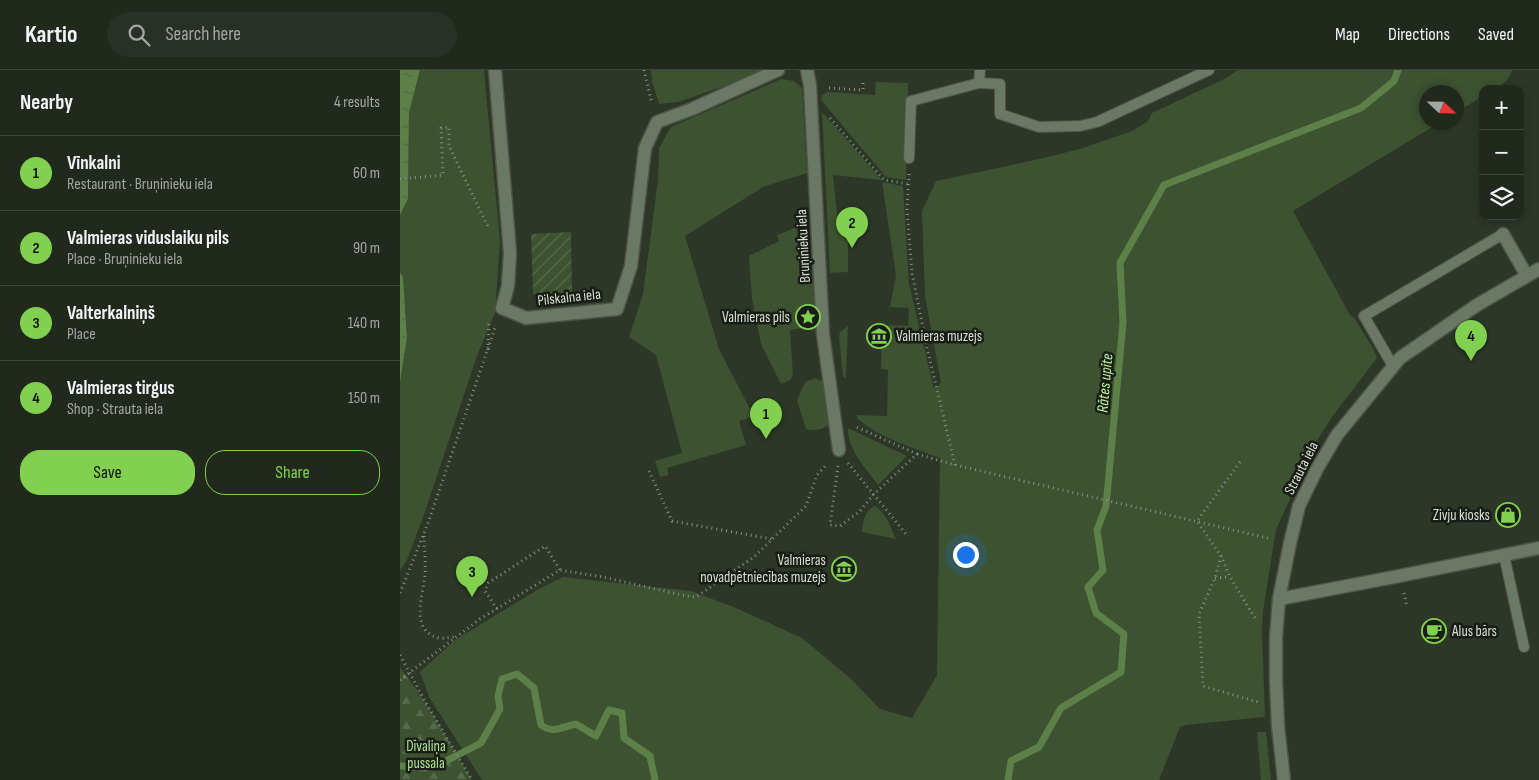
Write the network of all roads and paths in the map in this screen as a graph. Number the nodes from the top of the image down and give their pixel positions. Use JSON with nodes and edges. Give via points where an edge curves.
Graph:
{"nodes":[{"id":1,"x":495,"y":70,"type":"edge"},
{"id":2,"x":644,"y":70,"type":"edge"},
{"id":3,"x":778,"y":70,"type":"edge"},
{"id":4,"x":807,"y":70,"type":"edge"},
{"id":5,"x":980,"y":70,"type":"edge"},
{"id":6,"x":1209,"y":70,"type":"edge"},
{"id":7,"x":863,"y":81,"type":"dead end"},
{"id":8,"x":980,"y":83,"type":"junction"},
{"id":9,"x":811,"y":91,"type":"junction"},
{"id":10,"x":657,"y":122,"type":"junction"},
{"id":11,"x":909,"y":158,"type":"dead end"},
{"id":12,"x":908,"y":177,"type":"dead end"},
{"id":13,"x":400,"y":179,"type":"edge"},
{"id":14,"x":908,"y":184,"type":"junction"},
{"id":15,"x":490,"y":232,"type":"dead end"},
{"id":16,"x":1503,"y":234,"type":"joint"},
{"id":17,"x":1539,"y":269,"type":"edge"},
{"id":18,"x":1527,"y":276,"type":"junction"},
{"id":19,"x":502,"y":308,"type":"junction"},
{"id":20,"x":490,"y":312,"type":"dead end"},
{"id":21,"x":488,"y":350,"type":"junction"},
{"id":22,"x":1398,"y":362,"type":"junction"},
{"id":23,"x":835,"y":416,"type":"junction"},
{"id":24,"x":839,"y":450,"type":"junction"},
{"id":25,"x":917,"y":454,"type":"junction"},
{"id":26,"x":1240,"y":462,"type":"dead end"},
{"id":27,"x":955,"y":465,"type":"junction"},
{"id":28,"x":649,"y":472,"type":"dead end"},
{"id":29,"x":873,"y":495,"type":"junction"},
{"id":30,"x":1197,"y":521,"type":"junction"},
{"id":31,"x":424,"y":532,"type":"junction"},
{"id":32,"x":906,"y":534,"type":"dead end"},
{"id":33,"x":772,"y":539,"type":"junction"},
{"id":34,"x":1290,"y":543,"type":"junction"},
{"id":35,"x":1539,"y":548,"type":"edge"},
{"id":36,"x":1504,"y":555,"type":"junction"},
{"id":37,"x":1221,"y":556,"type":"junction"},
{"id":38,"x":560,"y":570,"type":"junction"},
{"id":39,"x":1230,"y":577,"type":"junction"},
{"id":40,"x":1215,"y":578,"type":"junction"},
{"id":41,"x":1395,"y":578,"type":"junction"},
{"id":42,"x":400,"y":593,"type":"edge"},
{"id":43,"x":1279,"y":599,"type":"junction"},
{"id":44,"x":1407,"y":607,"type":"dead end"},
{"id":45,"x":497,"y":609,"type":"junction"},
{"id":46,"x":1255,"y":618,"type":"dead end"},
{"id":47,"x":456,"y":637,"type":"junction"},
{"id":48,"x":1524,"y":648,"type":"dead end"},
{"id":49,"x":400,"y":655,"type":"edge"},
{"id":50,"x":408,"y":673,"type":"junction"},
{"id":51,"x":400,"y":680,"type":"edge"},
{"id":52,"x":1265,"y":704,"type":"dead end"},
{"id":53,"x":472,"y":780,"type":"edge"},
{"id":54,"x":1284,"y":780,"type":"edge"}],
"edges":[{"from":1,"to":19,"type":"street","via":[[510,254],[508,286]]},
{"from":2,"to":10,"type":"path"},
{"from":3,"to":10,"type":"street"},
{"from":4,"to":9,"type":"street","name":"Bruņinieku iela"},
{"from":5,"to":8,"type":"lane"},
{"from":6,"to":8,"type":"lane","via":[[1097,122],[1080,126],[1039,127],[1000,114],[1000,84]]},
{"from":7,"to":9,"type":"path","via":[[863,90]]},
{"from":8,"to":11,"type":"lane","via":[[911,101]]},
{"from":9,"to":14,"type":"path","via":[[884,180]]},
{"from":9,"to":23,"type":"street","name":"Bruņinieku iela","via":[[823,334]]},
{"from":10,"to":19,"type":"street","name":"Pilskalna iela","via":[[645,148],[631,266],[617,309],[526,318]]},
{"from":12,"to":14,"type":"path"},
{"from":13,"to":15,"type":"path","via":[[443,175],[441,128],[448,127],[449,146]]},
{"from":14,"to":27,"type":"path","via":[[912,273]]},
{"from":16,"to":18,"type":"street"},
{"from":16,"to":22,"type":"lane","via":[[1364,316]]},
{"from":17,"to":18,"type":"street","name":"Strauta iela"},
{"from":18,"to":22,"type":"street","name":"Strauta iela","via":[[1477,305]]},
{"from":19,"to":21,"type":"path"},
{"from":20,"to":21,"type":"path"},
{"from":21,"to":31,"type":"path"},
{"from":22,"to":34,"type":"street","name":"Strauta iela","via":[[1336,434],[1299,506]]},
{"from":23,"to":24,"type":"street","name":"Bruņinieku iela"},
{"from":23,"to":25,"type":"path"},
{"from":24,"to":29,"type":"path"},
{"from":24,"to":29,"type":"path","via":[[830,525],[840,526],[850,520]]},
{"from":24,"to":33,"type":"path","via":[[817,475],[806,506]]},
{"from":25,"to":27,"type":"path"},
{"from":25,"to":29,"type":"path"},
{"from":26,"to":30,"type":"path"},
{"from":27,"to":30,"type":"path"},
{"from":28,"to":33,"type":"path","via":[[672,521]]},
{"from":29,"to":32,"type":"path"},
{"from":30,"to":34,"type":"path"},
{"from":30,"to":37,"type":"path"},
{"from":31,"to":42,"type":"path"},
{"from":31,"to":47,"type":"path","via":[[422,623],[427,632],[440,638]]},
{"from":33,"to":38,"type":"path","via":[[754,557],[696,597]]},
{"from":34,"to":43,"type":"street","name":"Strauta iela"},
{"from":35,"to":36,"type":"street"},
{"from":36,"to":41,"type":"street"},
{"from":36,"to":48,"type":"lane"},
{"from":37,"to":39,"type":"path"},
{"from":37,"to":40,"type":"path"},
{"from":38,"to":45,"type":"path"},
{"from":38,"to":45,"type":"path","via":[[545,546],[488,583],[483,592]]},
{"from":39,"to":40,"type":"path"},
{"from":39,"to":46,"type":"path"},
{"from":40,"to":52,"type":"path","via":[[1199,614],[1203,686]]},
{"from":41,"to":43,"type":"street"},
{"from":41,"to":44,"type":"path"},
{"from":43,"to":54,"type":"street","name":"Strauta iela","via":[[1276,681]]},
{"from":45,"to":47,"type":"path"},
{"from":47,"to":50,"type":"path"},
{"from":49,"to":50,"type":"path"},
{"from":50,"to":51,"type":"path"},
{"from":50,"to":53,"type":"path"}]}
